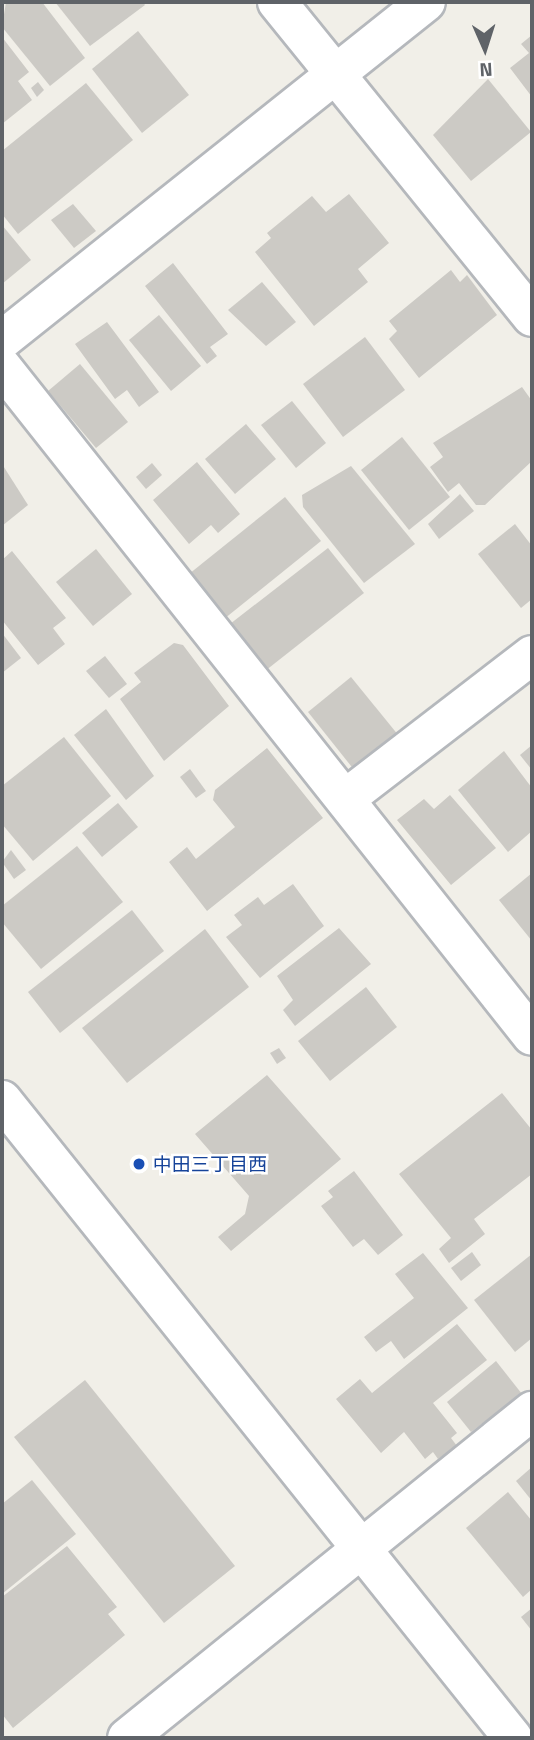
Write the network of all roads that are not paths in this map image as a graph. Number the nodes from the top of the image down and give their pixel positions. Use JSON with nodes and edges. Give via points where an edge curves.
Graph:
{"nodes":[{"id":1,"x":277,"y":2,"type":"edge"},
{"id":2,"x":426,"y":2,"type":"edge"},
{"id":3,"x":337,"y":76,"type":"junction"},
{"id":4,"x":532,"y":317,"type":"edge"},
{"id":5,"x":2,"y":340,"type":"edge"},
{"id":6,"x":2,"y":367,"type":"edge"},
{"id":7,"x":532,"y":655,"type":"edge"},
{"id":8,"x":345,"y":799,"type":"junction"},
{"id":9,"x":532,"y":1036,"type":"edge"},
{"id":10,"x":2,"y":1100,"type":"edge"},
{"id":11,"x":532,"y":1411,"type":"edge"},
{"id":12,"x":360,"y":1550,"type":"junction"},
{"id":13,"x":127,"y":1738,"type":"edge"},
{"id":14,"x":513,"y":1738,"type":"edge"}],
"edges":[{"from":1,"to":3,"type":"street"},
{"from":2,"to":3,"type":"street"},
{"from":3,"to":4,"type":"street"},
{"from":3,"to":5,"type":"street"},
{"from":6,"to":8,"type":"street"},
{"from":7,"to":8,"type":"street"},
{"from":8,"to":9,"type":"street"},
{"from":10,"to":12,"type":"street"},
{"from":11,"to":12,"type":"street"},
{"from":12,"to":13,"type":"street"},
{"from":12,"to":14,"type":"street"}]}
